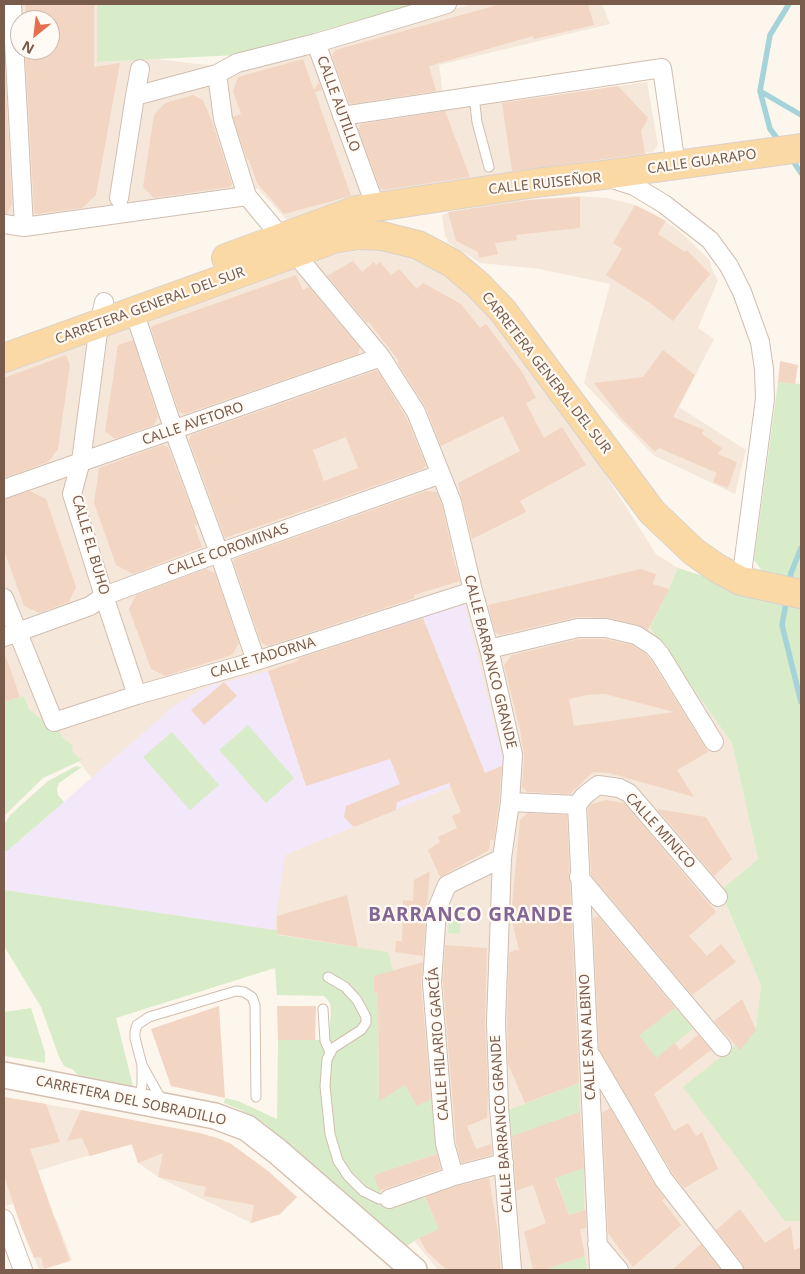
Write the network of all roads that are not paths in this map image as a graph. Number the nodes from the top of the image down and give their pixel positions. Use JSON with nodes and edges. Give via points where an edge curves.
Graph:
{"nodes":[{"id":1,"x":12,"y":4,"type":"edge"},
{"id":2,"x":447,"y":4,"type":"edge"},
{"id":3,"x":8,"y":26,"type":"edge"},
{"id":4,"x":316,"y":43,"type":"junction"},
{"id":5,"x":140,"y":69,"type":"dead end"},
{"id":6,"x":217,"y":74,"type":"junction"},
{"id":7,"x":135,"y":96,"type":"junction"},
{"id":8,"x":474,"y":96,"type":"junction"},
{"id":9,"x":342,"y":116,"type":"junction"},
{"id":10,"x":801,"y":148,"type":"edge"},
{"id":11,"x":676,"y":166,"type":"junction"},
{"id":12,"x":489,"y":167,"type":"dead end"},
{"id":13,"x":603,"y":175,"type":"junction"},
{"id":14,"x":247,"y":196,"type":"junction"},
{"id":15,"x":119,"y":198,"type":"dead end"},
{"id":16,"x":376,"y":208,"type":"junction"},
{"id":17,"x":4,"y":224,"type":"edge"},
{"id":18,"x":24,"y":227,"type":"junction"},
{"id":19,"x":289,"y":245,"type":"junction"},
{"id":20,"x":134,"y":311,"type":"junction"},
{"id":21,"x":102,"y":313,"type":"junction"},
{"id":22,"x":4,"y":339,"type":"edge"},
{"id":23,"x":381,"y":357,"type":"junction"},
{"id":24,"x":4,"y":358,"type":"edge"},
{"id":25,"x":174,"y":431,"type":"junction"},
{"id":26,"x":81,"y":461,"type":"junction"},
{"id":27,"x":441,"y":474,"type":"junction"},
{"id":28,"x":4,"y":489,"type":"edge"},
{"id":29,"x":219,"y":553,"type":"junction"},
{"id":30,"x":748,"y":583,"type":"junction"},
{"id":31,"x":472,"y":591,"type":"junction"},
{"id":32,"x":801,"y":594,"type":"edge"},
{"id":33,"x":104,"y":596,"type":"junction"},
{"id":34,"x":4,"y":598,"type":"edge"},
{"id":35,"x":10,"y":634,"type":"edge"},
{"id":36,"x":489,"y":649,"type":"junction"},
{"id":37,"x":256,"y":661,"type":"junction"},
{"id":38,"x":137,"y":695,"type":"junction"},
{"id":39,"x":714,"y":742,"type":"dead end"},
{"id":40,"x":510,"y":802,"type":"junction"},
{"id":41,"x":577,"y":805,"type":"junction"},
{"id":42,"x":502,"y":858,"type":"junction"},
{"id":43,"x":579,"y":878,"type":"junction"},
{"id":44,"x":718,"y":897,"type":"dead end"},
{"id":45,"x":328,"y":977,"type":"dead end"},
{"id":46,"x":323,"y":1009,"type":"dead end"},
{"id":47,"x":722,"y":1047,"type":"dead end"},
{"id":48,"x":330,"y":1052,"type":"junction"},
{"id":49,"x":590,"y":1053,"type":"junction"},
{"id":50,"x":142,"y":1065,"type":"junction"},
{"id":51,"x":4,"y":1075,"type":"edge"},
{"id":52,"x":256,"y":1097,"type":"dead end"},
{"id":53,"x":139,"y":1100,"type":"junction"},
{"id":54,"x":164,"y":1105,"type":"junction"},
{"id":55,"x":504,"y":1163,"type":"junction"},
{"id":56,"x":454,"y":1176,"type":"junction"},
{"id":57,"x":388,"y":1199,"type":"joint"},
{"id":58,"x":4,"y":1219,"type":"edge"},
{"id":59,"x":597,"y":1244,"type":"junction"},
{"id":60,"x":23,"y":1270,"type":"edge"},
{"id":61,"x":414,"y":1270,"type":"edge"},
{"id":62,"x":512,"y":1270,"type":"edge"},
{"id":63,"x":599,"y":1270,"type":"edge"},
{"id":64,"x":619,"y":1270,"type":"edge"},
{"id":65,"x":734,"y":1270,"type":"edge"}],
"edges":[{"from":1,"to":3,"type":"street"},
{"from":2,"to":4,"type":"street","name":"CALLE AUTILLO"},
{"from":3,"to":18,"type":"street"},
{"from":4,"to":6,"type":"street","via":[[237,64]]},
{"from":4,"to":9,"type":"street","name":"CALLE AUTILLO"},
{"from":5,"to":7,"type":"street"},
{"from":6,"to":7,"type":"street"},
{"from":6,"to":14,"type":"street","via":[[223,119]]},
{"from":7,"to":15,"type":"street"},
{"from":8,"to":9,"type":"street"},
{"from":8,"to":11,"type":"street","via":[[662,68]]},
{"from":8,"to":12,"type":"lane"},
{"from":9,"to":16,"type":"street","name":"CALLE AUTILLO"},
{"from":10,"to":11,"type":"main road","name":"CALLE GUARAPO"},
{"from":11,"to":13,"type":"main road","name":"CALLE GUARAPO"},
{"from":13,"to":16,"type":"main road","name":"CALLE RUISEÑOR","via":[[536,182]]},
{"from":13,"to":30,"type":"street","name":"CALLE RUISEÑOR","via":[[634,186],[664,204],[710,240],[729,266],[742,292],[760,342],[765,399]]},
{"from":14,"to":18,"type":"street"},
{"from":14,"to":19,"type":"street","name":"CALLE BARRANCO GRANDE"},
{"from":16,"to":19,"type":"main road","name":"CALLE RUISEÑOR","via":[[357,210]]},
{"from":17,"to":18,"type":"street"},
{"from":19,"to":20,"type":"main road","name":"CARRETERA GENERAL DEL SUR"},
{"from":19,"to":21,"type":"main road","name":"CARRETERA GENERAL DEL SUR"},
{"from":19,"to":23,"type":"street","name":"CALLE BARRANCO GRANDE"},
{"from":19,"to":30,"type":"main road","name":"CARRETERA GENERAL DEL SUR","via":[[359,235],[382,236],[418,246],[452,263],[503,311],[652,512],[694,552]]},
{"from":20,"to":21,"type":"main road","name":"CARRETERA GENERAL DEL SUR"},
{"from":20,"to":25,"type":"street"},
{"from":21,"to":22,"type":"main road","name":"CARRETERA GENERAL DEL SUR"},
{"from":21,"to":24,"type":"main road","name":"CARRETERA GENERAL DEL SUR"},
{"from":21,"to":26,"type":"street","name":"CALLE EL BUHO"},
{"from":23,"to":25,"type":"street","name":"CALLE AVETORO"},
{"from":23,"to":27,"type":"street","name":"CALLE BARRANCO GRANDE","via":[[416,412]]},
{"from":25,"to":26,"type":"street","name":"CALLE AVETORO"},
{"from":25,"to":29,"type":"street"},
{"from":26,"to":28,"type":"street","name":"CALLE AVETORO"},
{"from":26,"to":33,"type":"street","name":"CALLE EL BUHO","via":[[72,494]]},
{"from":27,"to":29,"type":"street","name":"CALLE COROMINAS"},
{"from":27,"to":31,"type":"street","name":"CALLE BARRANCO GRANDE","via":[[452,502]]},
{"from":29,"to":33,"type":"street","name":"CALLE COROMINAS"},
{"from":29,"to":37,"type":"street"},
{"from":30,"to":32,"type":"main road","name":"CARRETERA GENERAL DEL SUR"},
{"from":31,"to":36,"type":"street","name":"CALLE BARRANCO GRANDE"},
{"from":31,"to":37,"type":"street","name":"CALLE TADORNA"},
{"from":33,"to":35,"type":"street","name":"CALLE COROMINAS","via":[[90,606]]},
{"from":33,"to":38,"type":"street","name":"CALLE EL BUHO"},
{"from":34,"to":35,"type":"street"},
{"from":35,"to":38,"type":"street","name":"CALLE TADORNA","via":[[54,722]]},
{"from":36,"to":39,"type":"street","via":[[578,628],[606,628],[636,635],[660,654]]},
{"from":36,"to":40,"type":"street","name":"CALLE BARRANCO GRANDE","via":[[513,755]]},
{"from":37,"to":38,"type":"street","name":"CALLE TADORNA"},
{"from":40,"to":41,"type":"street"},
{"from":40,"to":42,"type":"street","name":"CALLE BARRANCO GRANDE"},
{"from":41,"to":43,"type":"street","name":"CALLE SAN ALBINO"},
{"from":41,"to":44,"type":"street","name":"CALLE MINICO","via":[[598,785],[629,793]]},
{"from":42,"to":55,"type":"street","name":"CALLE BARRANCO GRANDE","via":[[496,1022]]},
{"from":42,"to":56,"type":"street","name":"CALLE HILARIO GARCÍA","via":[[447,885],[437,909],[432,983],[445,1144]]},
{"from":43,"to":47,"type":"street"},
{"from":43,"to":49,"type":"street","name":"CALLE SAN ALBINO"},
{"from":45,"to":48,"type":"lane","via":[[345,987],[366,1017],[361,1030]]},
{"from":46,"to":48,"type":"lane","via":[[325,1042]]},
{"from":48,"to":57,"type":"lane","via":[[325,1069],[326,1104],[338,1161],[363,1191],[379,1199]]},
{"from":49,"to":59,"type":"street","name":"CALLE SAN ALBINO"},
{"from":49,"to":65,"type":"street","via":[[664,1180]]},
{"from":50,"to":52,"type":"lane","via":[[135,1032],[137,1024],[236,990],[244,992],[256,1005]]},
{"from":50,"to":53,"type":"lane"},
{"from":50,"to":54,"type":"lane"},
{"from":51,"to":53,"type":"main road","name":"CARRETERA DEL SOBRADILLO"},
{"from":53,"to":54,"type":"main road","name":"CARRETERA DEL SOBRADILLO"},
{"from":54,"to":61,"type":"main road","name":"CARRETERA DEL SOBRADILLO","via":[[215,1116],[247,1128]]},
{"from":55,"to":56,"type":"street"},
{"from":55,"to":62,"type":"street","name":"CALLE BARRANCO GRANDE"},
{"from":56,"to":57,"type":"street"},
{"from":58,"to":60,"type":"street"},
{"from":59,"to":63,"type":"street","name":"CALLE SAN ALBINO"},
{"from":59,"to":64,"type":"street"}]}
